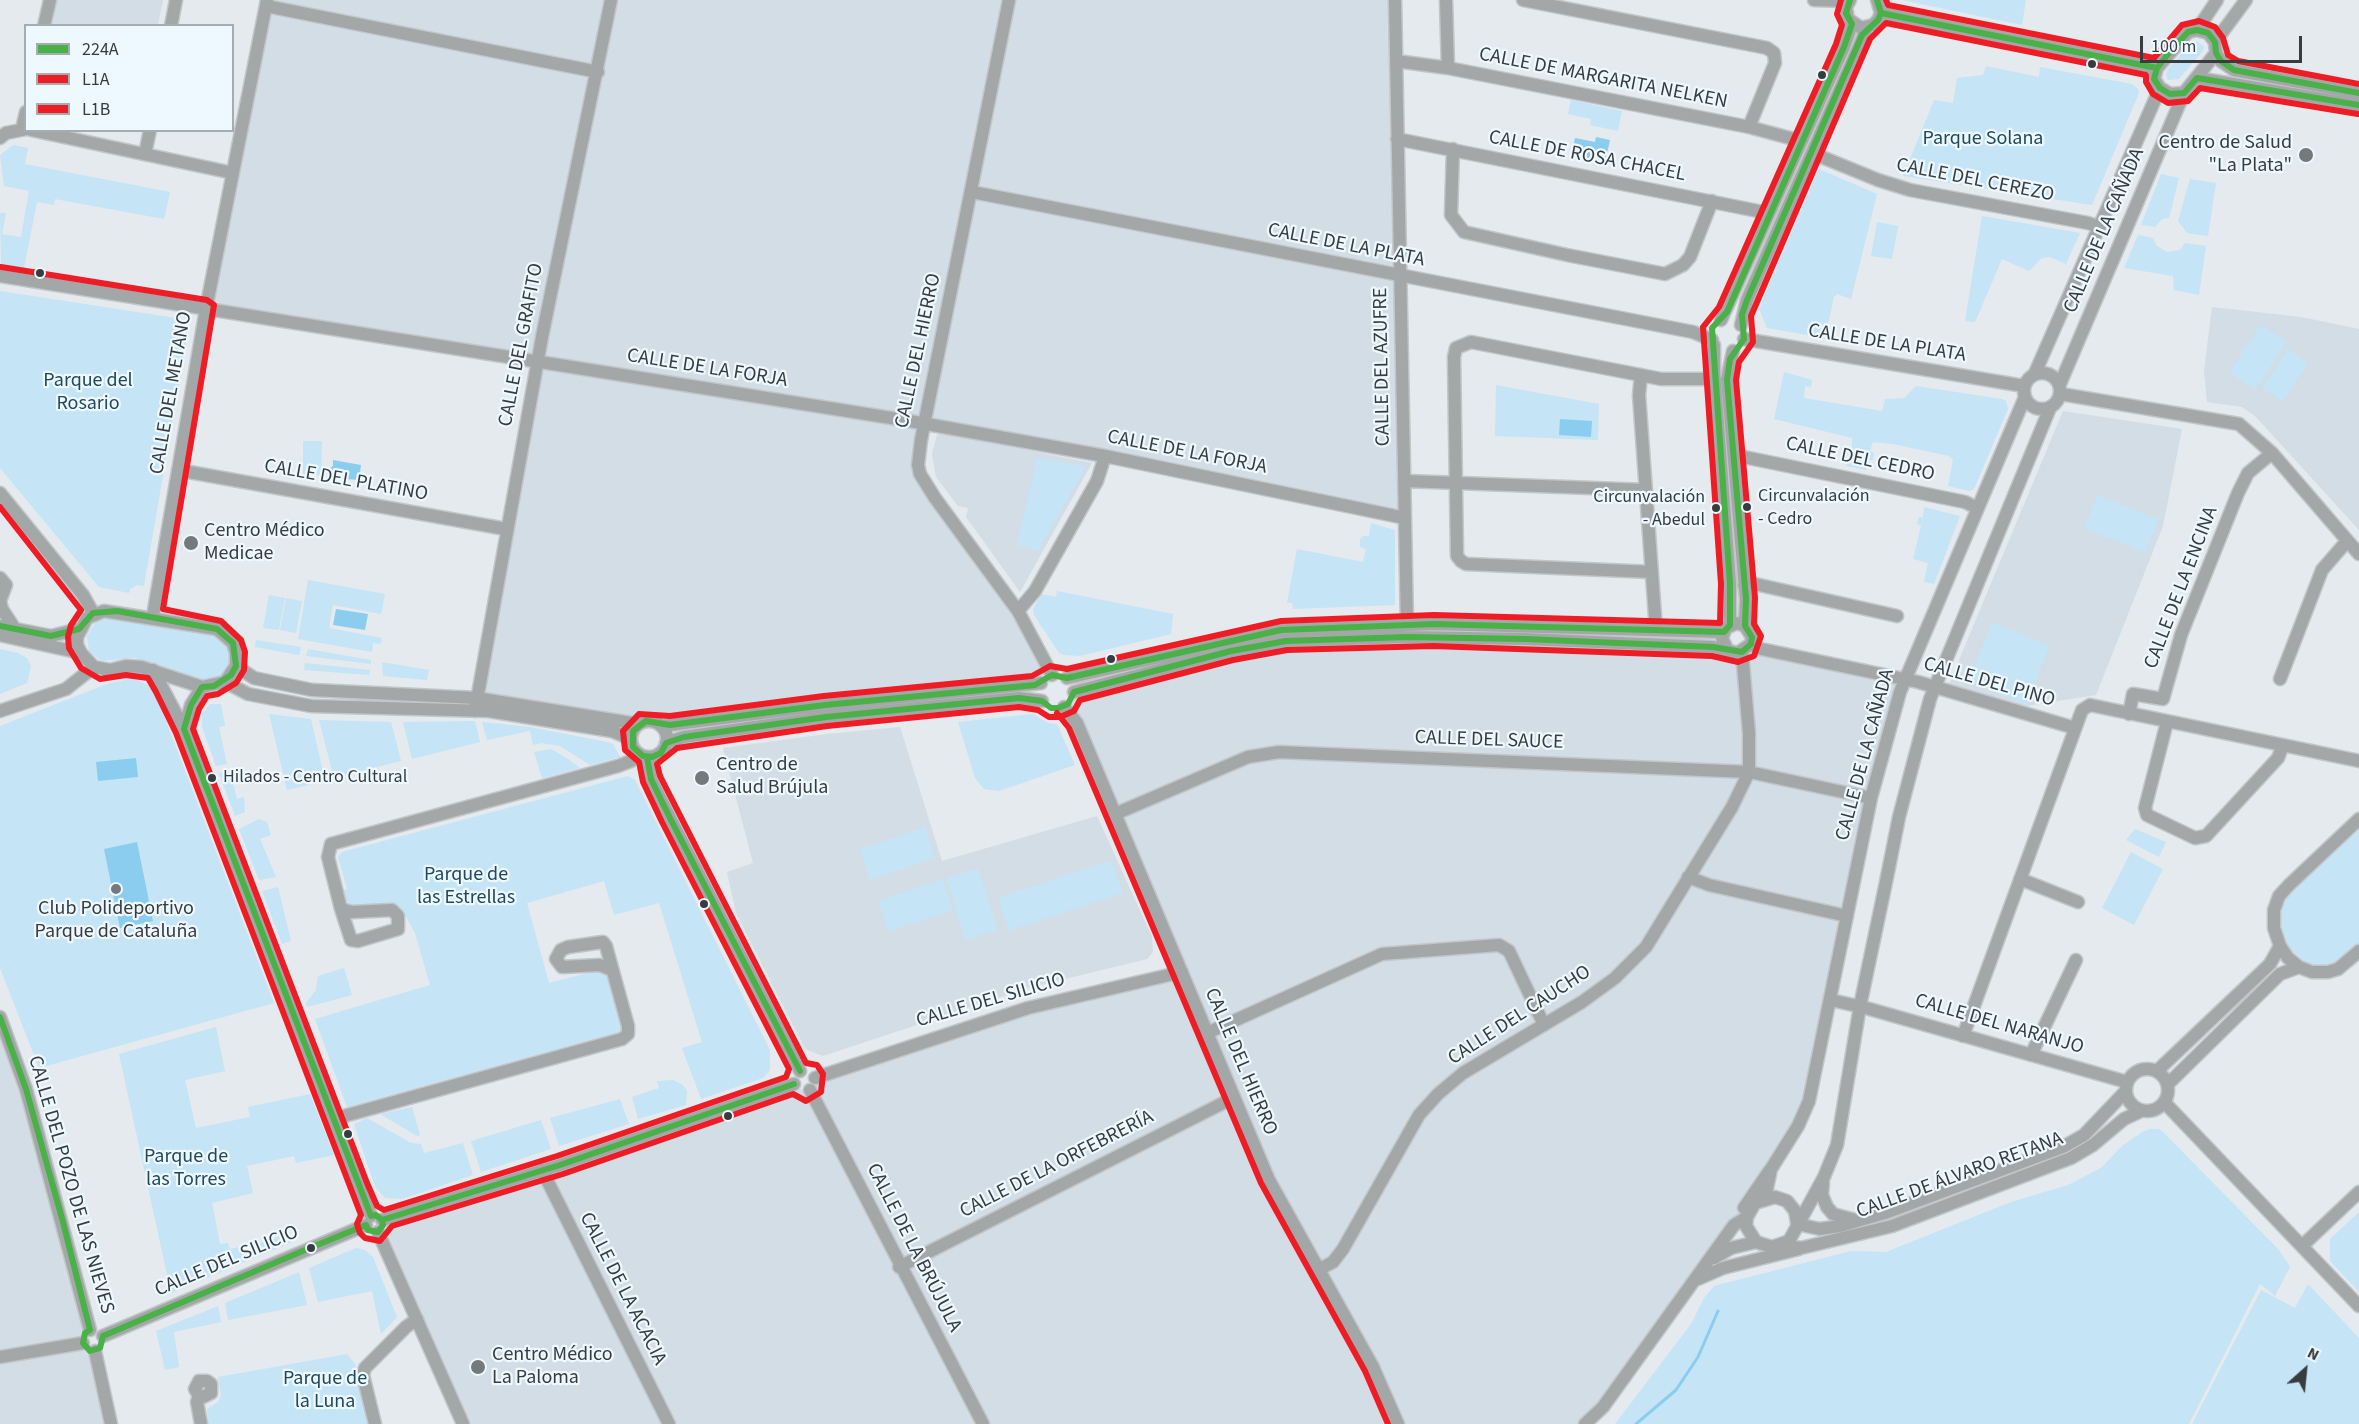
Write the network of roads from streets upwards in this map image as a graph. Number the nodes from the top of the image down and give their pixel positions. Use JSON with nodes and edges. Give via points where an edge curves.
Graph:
{"nodes":[{"id":1,"x":50,"y":0,"type":"edge"},
{"id":2,"x":176,"y":0,"type":"edge"},
{"id":3,"x":611,"y":0,"type":"edge"},
{"id":4,"x":1009,"y":0,"type":"edge"},
{"id":5,"x":1395,"y":0,"type":"edge"},
{"id":6,"x":1446,"y":0,"type":"edge"},
{"id":7,"x":1523,"y":0,"type":"edge"},
{"id":8,"x":1877,"y":0,"type":"edge"},
{"id":9,"x":2217,"y":0,"type":"edge"},
{"id":10,"x":2246,"y":0,"type":"edge"},
{"id":11,"x":1820,"y":1,"type":"edge"},
{"id":12,"x":266,"y":3,"type":"edge"},
{"id":13,"x":1849,"y":9,"type":"edge"},
{"id":14,"x":1881,"y":13,"type":"junction"},
{"id":15,"x":44,"y":24,"type":"edge"},
{"id":16,"x":171,"y":24,"type":"edge"},
{"id":17,"x":1867,"y":28,"type":"junction"},
{"id":18,"x":2197,"y":30,"type":"junction"},
{"id":19,"x":2215,"y":47,"type":"junction"},
{"id":20,"x":1396,"y":60,"type":"junction"},
{"id":21,"x":1448,"y":68,"type":"junction"},
{"id":22,"x":2157,"y":68,"type":"junction"},
{"id":23,"x":598,"y":72,"type":"junction"},
{"id":24,"x":2197,"y":78,"type":"junction"},
{"id":25,"x":2160,"y":88,"type":"junction"},
{"id":26,"x":2184,"y":93,"type":"junction"},
{"id":27,"x":2359,"y":93,"type":"edge"},
{"id":28,"x":2359,"y":105,"type":"edge"},
{"id":29,"x":1749,"y":127,"type":"junction"},
{"id":30,"x":24,"y":130,"type":"edge"},
{"id":31,"x":36,"y":132,"type":"edge"},
{"id":32,"x":150,"y":132,"type":"edge"},
{"id":33,"x":2,"y":134,"type":"edge"},
{"id":34,"x":1397,"y":139,"type":"junction"},
{"id":35,"x":1801,"y":141,"type":"junction"},
{"id":36,"x":1453,"y":149,"type":"junction"},
{"id":37,"x":1812,"y":153,"type":"junction"},
{"id":38,"x":145,"y":154,"type":"junction"},
{"id":39,"x":232,"y":173,"type":"junction"},
{"id":40,"x":972,"y":192,"type":"junction"},
{"id":41,"x":1712,"y":201,"type":"junction"},
{"id":42,"x":1768,"y":213,"type":"junction"},
{"id":43,"x":2100,"y":227,"type":"junction"},
{"id":44,"x":0,"y":276,"type":"edge"},
{"id":45,"x":1400,"y":276,"type":"junction"},
{"id":46,"x":206,"y":309,"type":"junction"},
{"id":47,"x":1721,"y":320,"type":"junction"},
{"id":48,"x":1741,"y":325,"type":"junction"},
{"id":49,"x":1744,"y":339,"type":"junction"},
{"id":50,"x":1713,"y":343,"type":"junction"},
{"id":51,"x":1733,"y":351,"type":"junction"},
{"id":52,"x":538,"y":361,"type":"junction"},
{"id":53,"x":2035,"y":374,"type":"junction"},
{"id":54,"x":1641,"y":375,"type":"junction"},
{"id":55,"x":1714,"y":379,"type":"junction"},
{"id":56,"x":2061,"y":389,"type":"junction"},
{"id":57,"x":2025,"y":392,"type":"junction"},
{"id":58,"x":2050,"y":408,"type":"junction"},
{"id":59,"x":924,"y":424,"type":"junction"},
{"id":60,"x":2272,"y":453,"type":"junction"},
{"id":61,"x":1734,"y":455,"type":"junction"},
{"id":62,"x":1105,"y":456,"type":"junction"},
{"id":63,"x":178,"y":470,"type":"junction"},
{"id":64,"x":1405,"y":481,"type":"junction"},
{"id":65,"x":1456,"y":483,"type":"junction"},
{"id":66,"x":1645,"y":490,"type":"junction"},
{"id":67,"x":0,"y":493,"type":"edge"},
{"id":68,"x":1977,"y":508,"type":"junction"},
{"id":69,"x":1405,"y":518,"type":"junction"},
{"id":70,"x":506,"y":529,"type":"junction"},
{"id":71,"x":2347,"y":541,"type":"junction"},
{"id":72,"x":2359,"y":554,"type":"edge"},
{"id":73,"x":1652,"y":572,"type":"junction"},
{"id":74,"x":0,"y":578,"type":"edge"},
{"id":75,"x":1744,"y":585,"type":"junction"},
{"id":76,"x":0,"y":601,"type":"edge"},
{"id":77,"x":1018,"y":611,"type":"junction"},
{"id":78,"x":93,"y":613,"type":"junction"},
{"id":79,"x":153,"y":616,"type":"junction"},
{"id":80,"x":1897,"y":616,"type":"dead end"},
{"id":81,"x":1407,"y":625,"type":"junction"},
{"id":82,"x":0,"y":626,"type":"edge"},
{"id":83,"x":1745,"y":626,"type":"junction"},
{"id":84,"x":15,"y":629,"type":"junction"},
{"id":85,"x":79,"y":629,"type":"junction"},
{"id":86,"x":1727,"y":629,"type":"junction"},
{"id":87,"x":1656,"y":630,"type":"junction"},
{"id":88,"x":0,"y":635,"type":"edge"},
{"id":89,"x":1747,"y":648,"type":"junction"},
{"id":90,"x":1727,"y":649,"type":"junction"},
{"id":91,"x":81,"y":653,"type":"junction"},
{"id":92,"x":236,"y":666,"type":"junction"},
{"id":93,"x":94,"y":667,"type":"junction"},
{"id":94,"x":153,"y":670,"type":"junction"},
{"id":95,"x":1052,"y":675,"type":"junction"},
{"id":96,"x":1067,"y":678,"type":"junction"},
{"id":97,"x":2280,"y":679,"type":"dead end"},
{"id":98,"x":1904,"y":680,"type":"junction"},
{"id":99,"x":225,"y":682,"type":"junction"},
{"id":100,"x":1041,"y":683,"type":"junction"},
{"id":101,"x":202,"y":687,"type":"junction"},
{"id":102,"x":1934,"y":687,"type":"junction"},
{"id":103,"x":1074,"y":693,"type":"junction"},
{"id":104,"x":1042,"y":701,"type":"junction"},
{"id":105,"x":476,"y":704,"type":"junction"},
{"id":106,"x":1064,"y":707,"type":"junction"},
{"id":107,"x":0,"y":711,"type":"edge"},
{"id":108,"x":2129,"y":714,"type":"junction"},
{"id":109,"x":2166,"y":722,"type":"junction"},
{"id":110,"x":638,"y":724,"type":"junction"},
{"id":111,"x":661,"y":726,"type":"junction"},
{"id":112,"x":2075,"y":728,"type":"junction"},
{"id":113,"x":184,"y":729,"type":"junction"},
{"id":114,"x":631,"y":739,"type":"junction"},
{"id":115,"x":666,"y":743,"type":"junction"},
{"id":116,"x":2283,"y":745,"type":"junction"},
{"id":117,"x":643,"y":755,"type":"junction"},
{"id":118,"x":2359,"y":761,"type":"edge"},
{"id":119,"x":1749,"y":772,"type":"junction"},
{"id":120,"x":1871,"y":798,"type":"junction"},
{"id":121,"x":1115,"y":814,"type":"junction"},
{"id":122,"x":2359,"y":819,"type":"edge"},
{"id":123,"x":2344,"y":833,"type":"junction"},
{"id":124,"x":2359,"y":833,"type":"edge"},
{"id":125,"x":1688,"y":876,"type":"junction"},
{"id":126,"x":2020,"y":879,"type":"junction"},
{"id":127,"x":2078,"y":902,"type":"dead end"},
{"id":128,"x":341,"y":909,"type":"junction"},
{"id":129,"x":1847,"y":916,"type":"junction"},
{"id":130,"x":2280,"y":946,"type":"junction"},
{"id":131,"x":2359,"y":951,"type":"edge"},
{"id":132,"x":2076,"y":960,"type":"dead end"},
{"id":133,"x":2299,"y":967,"type":"junction"},
{"id":134,"x":612,"y":970,"type":"dead end"},
{"id":135,"x":1182,"y":972,"type":"junction"},
{"id":136,"x":1831,"y":1000,"type":"junction"},
{"id":137,"x":1860,"y":1006,"type":"junction"},
{"id":138,"x":0,"y":1017,"type":"edge"},
{"id":139,"x":1544,"y":1024,"type":"junction"},
{"id":140,"x":1206,"y":1033,"type":"junction"},
{"id":141,"x":1963,"y":1036,"type":"junction"},
{"id":142,"x":2031,"y":1055,"type":"junction"},
{"id":143,"x":800,"y":1071,"type":"junction"},
{"id":144,"x":2157,"y":1071,"type":"junction"},
{"id":145,"x":815,"y":1078,"type":"junction"},
{"id":146,"x":794,"y":1084,"type":"junction"},
{"id":147,"x":2168,"y":1084,"type":"junction"},
{"id":148,"x":2126,"y":1087,"type":"junction"},
{"id":149,"x":810,"y":1090,"type":"junction"},
{"id":150,"x":1233,"y":1098,"type":"junction"},
{"id":151,"x":2165,"y":1103,"type":"junction"},
{"id":152,"x":2140,"y":1111,"type":"junction"},
{"id":153,"x":333,"y":1119,"type":"junction"},
{"id":154,"x":542,"y":1170,"type":"junction"},
{"id":155,"x":1771,"y":1170,"type":"junction"},
{"id":156,"x":1824,"y":1177,"type":"junction"},
{"id":157,"x":2359,"y":1192,"type":"edge"},
{"id":158,"x":1765,"y":1198,"type":"junction"},
{"id":159,"x":1747,"y":1217,"type":"junction"},
{"id":160,"x":1856,"y":1220,"type":"junction"},
{"id":161,"x":374,"y":1223,"type":"junction"},
{"id":162,"x":1797,"y":1224,"type":"junction"},
{"id":163,"x":1734,"y":1225,"type":"junction"},
{"id":164,"x":1756,"y":1242,"type":"junction"},
{"id":165,"x":1781,"y":1245,"type":"junction"},
{"id":166,"x":2302,"y":1246,"type":"junction"},
{"id":167,"x":1802,"y":1248,"type":"junction"},
{"id":168,"x":1708,"y":1262,"type":"junction"},
{"id":169,"x":899,"y":1267,"type":"junction"},
{"id":170,"x":1320,"y":1269,"type":"junction"},
{"id":171,"x":1695,"y":1281,"type":"junction"},
{"id":172,"x":2359,"y":1306,"type":"edge"},
{"id":173,"x":417,"y":1319,"type":"junction"},
{"id":174,"x":90,"y":1330,"type":"junction"},
{"id":175,"x":103,"y":1336,"type":"junction"},
{"id":176,"x":83,"y":1343,"type":"junction"},
{"id":177,"x":95,"y":1351,"type":"junction"},
{"id":178,"x":0,"y":1357,"type":"edge"},
{"id":179,"x":199,"y":1396,"type":"dead end"},
{"id":180,"x":111,"y":1424,"type":"edge"},
{"id":181,"x":201,"y":1424,"type":"edge"},
{"id":182,"x":375,"y":1424,"type":"edge"},
{"id":183,"x":463,"y":1424,"type":"edge"},
{"id":184,"x":669,"y":1424,"type":"edge"},
{"id":185,"x":983,"y":1424,"type":"edge"},
{"id":186,"x":1398,"y":1424,"type":"edge"},
{"id":187,"x":1585,"y":1424,"type":"edge"}],
"edges":[{"from":1,"to":15,"type":"street"},
{"from":2,"to":16,"type":"street"},
{"from":3,"to":23,"type":"street","name":"CALLE DEL GRAFITO"},
{"from":4,"to":40,"type":"street","name":"CALLE DEL HIERRO"},
{"from":5,"to":20,"type":"street","name":"CALLE DEL AZUFRE"},
{"from":6,"to":21,"type":"street"},
{"from":7,"to":29,"type":"street","via":[[1767,48],[1774,53],[1774,63]]},
{"from":8,"to":14,"type":"street"},
{"from":9,"to":18,"type":"street"},
{"from":10,"to":19,"type":"street"},
{"from":11,"to":13,"type":"street"},
{"from":12,"to":23,"type":"street"},
{"from":12,"to":39,"type":"street","name":"CALLE DEL METANO"},
{"from":13,"to":17,"type":"street"},
{"from":13,"to":35,"type":"street"},
{"from":14,"to":17,"type":"street"},
{"from":14,"to":22,"type":"street"},
{"from":17,"to":37,"type":"street"},
{"from":18,"to":19,"type":"street","via":[[2208,33]]},
{"from":18,"to":22,"type":"street","via":[[2188,32]]},
{"from":19,"to":24,"type":"street","name":"CALLE DE LA CAÑADA"},
{"from":19,"to":27,"type":"street","via":[[2221,61],[2234,70]]},
{"from":20,"to":21,"type":"street","name":"CALLE DE MARGARITA NELKEN"},
{"from":20,"to":34,"type":"street","name":"CALLE DEL AZUFRE"},
{"from":21,"to":29,"type":"street","name":"CALLE DE MARGARITA NELKEN"},
{"from":22,"to":25,"type":"street","via":[[2154,79]]},
{"from":23,"to":52,"type":"street","name":"CALLE DEL GRAFITO"},
{"from":24,"to":26,"type":"street","name":"CALLE DE LA CAÑADA"},
{"from":24,"to":28,"type":"street"},
{"from":25,"to":26,"type":"street","via":[[2170,94]]},
{"from":25,"to":43,"type":"street","name":"CALLE DE LA CAÑADA"},
{"from":26,"to":56,"type":"street","name":"CALLE DE LA CAÑADA"},
{"from":29,"to":35,"type":"street","name":"CALLE DE MARGARITA NELKEN"},
{"from":30,"to":33,"type":"street"},
{"from":31,"to":38,"type":"street"},
{"from":32,"to":38,"type":"street"},
{"from":34,"to":36,"type":"street","name":"CALLE DE ROSA CHACEL"},
{"from":34,"to":45,"type":"street","name":"CALLE DEL AZUFRE"},
{"from":35,"to":42,"type":"street"},
{"from":36,"to":41,"type":"street","name":"CALLE DE ROSA CHACEL"},
{"from":36,"to":41,"type":"street","via":[[1451,215],[1464,232],[1567,255],[1665,274],[1690,257]]},
{"from":37,"to":43,"type":"street","name":"CALLE DEL CEREZO","via":[[1910,190]]},
{"from":37,"to":48,"type":"street","via":[[1747,300]]},
{"from":38,"to":39,"type":"street"},
{"from":39,"to":46,"type":"street","name":"CALLE DEL METANO"},
{"from":40,"to":45,"type":"street","name":"CALLE DE LA PLATA"},
{"from":40,"to":59,"type":"street","name":"CALLE DEL HIERRO"},
{"from":41,"to":42,"type":"street","name":"CALLE DE ROSA CHACEL"},
{"from":42,"to":47,"type":"street"},
{"from":43,"to":53,"type":"street","name":"CALLE DE LA CAÑADA"},
{"from":44,"to":46,"type":"street","name":"CALLE DE LA FORJA"},
{"from":45,"to":50,"type":"street","name":"CALLE DE LA PLATA","via":[[1693,332]]},
{"from":45,"to":64,"type":"street","name":"CALLE DEL AZUFRE"},
{"from":46,"to":52,"type":"street","name":"CALLE DE LA FORJA"},
{"from":46,"to":63,"type":"street","name":"CALLE DEL METANO"},
{"from":47,"to":48,"type":"street","via":[[1728,318]]},
{"from":47,"to":50,"type":"street","via":[[1712,328]]},
{"from":48,"to":49,"type":"street"},
{"from":49,"to":51,"type":"street"},
{"from":49,"to":57,"type":"street","name":"CALLE DE LA PLATA"},
{"from":50,"to":51,"type":"street","via":[[1726,352]]},
{"from":50,"to":55,"type":"street"},
{"from":51,"to":61,"type":"street","via":[[1727,380]]},
{"from":52,"to":59,"type":"street","name":"CALLE DE LA FORJA"},
{"from":52,"to":70,"type":"street","name":"CALLE DEL GRAFITO"},
{"from":53,"to":56,"type":"street","via":[[2047,373]]},
{"from":53,"to":57,"type":"street"},
{"from":54,"to":55,"type":"street","via":[[1662,380]]},
{"from":54,"to":65,"type":"street","via":[[1471,342],[1456,348]]},
{"from":54,"to":66,"type":"street"},
{"from":55,"to":86,"type":"street","via":[[1725,507]]},
{"from":56,"to":58,"type":"street"},
{"from":56,"to":60,"type":"street","via":[[2239,424]]},
{"from":57,"to":58,"type":"street","via":[[2035,408]]},
{"from":57,"to":68,"type":"street","name":"CALLE DE LA CAÑADA"},
{"from":58,"to":102,"type":"street"},
{"from":59,"to":62,"type":"street","name":"CALLE DE LA FORJA"},
{"from":59,"to":77,"type":"street","name":"CALLE DEL HIERRO","via":[[918,456],[920,474]]},
{"from":60,"to":71,"type":"street"},
{"from":60,"to":108,"type":"street","name":"CALLE DE LA ENCINA","via":[[2248,473],[2238,494],[2181,635],[2163,699],[2133,694]]},
{"from":61,"to":68,"type":"street","name":"CALLE DEL CEDRO"},
{"from":61,"to":75,"type":"street"},
{"from":62,"to":69,"type":"street","name":"CALLE DE LA FORJA"},
{"from":62,"to":77,"type":"street","via":[[1097,481],[1025,606]]},
{"from":63,"to":70,"type":"street","name":"CALLE DEL PLATINO"},
{"from":63,"to":79,"type":"street","name":"CALLE DEL METANO"},
{"from":64,"to":65,"type":"street"},
{"from":64,"to":69,"type":"street","name":"CALLE DEL AZUFRE"},
{"from":65,"to":66,"type":"street"},
{"from":65,"to":73,"type":"street","via":[[1457,556],[1466,564]]},
{"from":66,"to":73,"type":"street"},
{"from":67,"to":78,"type":"street","via":[[83,595]]},
{"from":68,"to":98,"type":"street","name":"CALLE DE LA CAÑADA"},
{"from":69,"to":81,"type":"street","name":"CALLE DEL AZUFRE"},
{"from":70,"to":105,"type":"street","name":"CALLE DEL GRAFITO"},
{"from":71,"to":72,"type":"street"},
{"from":71,"to":97,"type":"street","via":[[2322,570]]},
{"from":73,"to":87,"type":"street"},
{"from":74,"to":76,"type":"street","via":[[6,585]]},
{"from":75,"to":80,"type":"street","via":[[1755,584]]},
{"from":75,"to":83,"type":"street"},
{"from":76,"to":84,"type":"street"},
{"from":77,"to":95,"type":"street","name":"CALLE DEL HIERRO"},
{"from":78,"to":79,"type":"street","via":[[117,611]]},
{"from":78,"to":85,"type":"street"},
{"from":79,"to":92,"type":"street","via":[[217,628],[233,643]]},
{"from":81,"to":87,"type":"street"},
{"from":81,"to":96,"type":"street","via":[[1269,631]]},
{"from":82,"to":84,"type":"street"},
{"from":83,"to":86,"type":"street"},
{"from":83,"to":89,"type":"street","via":[[1750,631]]},
{"from":84,"to":85,"type":"street","via":[[51,636]]},
{"from":85,"to":91,"type":"street","via":[[77,645]]},
{"from":86,"to":87,"type":"street"},
{"from":86,"to":90,"type":"street","via":[[1723,644]]},
{"from":88,"to":91,"type":"street"},
{"from":89,"to":90,"type":"street","via":[[1732,652]]},
{"from":89,"to":98,"type":"street","name":"CALLE DEL PINO"},
{"from":89,"to":119,"type":"street","name":"CALLE DEL CAUCHO"},
{"from":90,"to":103,"type":"street","via":[[1445,637],[1286,641],[1231,651]]},
{"from":91,"to":93,"type":"street"},
{"from":92,"to":99,"type":"street"},
{"from":92,"to":105,"type":"street","via":[[254,678],[312,690]]},
{"from":93,"to":94,"type":"street"},
{"from":93,"to":107,"type":"street","via":[[66,689]]},
{"from":94,"to":101,"type":"street"},
{"from":94,"to":113,"type":"street"},
{"from":95,"to":96,"type":"street"},
{"from":95,"to":100,"type":"street"},
{"from":96,"to":103,"type":"street"},
{"from":98,"to":102,"type":"street","name":"CALLE DEL PINO"},
{"from":98,"to":120,"type":"street","name":"CALLE DE LA CAÑADA"},
{"from":99,"to":101,"type":"street"},
{"from":99,"to":105,"type":"street","via":[[248,694],[311,706]]},
{"from":100,"to":104,"type":"street"},
{"from":100,"to":111,"type":"street"},
{"from":101,"to":113,"type":"street","via":[[191,705]]},
{"from":102,"to":112,"type":"street","name":"CALLE DEL PINO"},
{"from":102,"to":137,"type":"street","via":[[1899,817]]},
{"from":103,"to":106,"type":"street"},
{"from":104,"to":106,"type":"street","via":[[1051,708]]},
{"from":104,"to":115,"type":"street","via":[[1019,698],[826,717],[684,736]]},
{"from":105,"to":110,"type":"street"},
{"from":105,"to":114,"type":"street","via":[[612,730]]},
{"from":106,"to":121,"type":"street","name":"CALLE DEL HIERRO","via":[[1077,723]]},
{"from":108,"to":109,"type":"street"},
{"from":108,"to":112,"type":"street","via":[[2090,705],[2082,710]]},
{"from":109,"to":116,"type":"street"},
{"from":109,"to":116,"type":"street","via":[[2145,808],[2147,815],[2195,838],[2206,836],[2278,758]]},
{"from":110,"to":111,"type":"street","via":[[651,721]]},
{"from":110,"to":114,"type":"street"},
{"from":111,"to":115,"type":"street"},
{"from":112,"to":126,"type":"street"},
{"from":113,"to":153,"type":"street"},
{"from":114,"to":117,"type":"street"},
{"from":115,"to":117,"type":"street","via":[[661,753]]},
{"from":116,"to":118,"type":"street"},
{"from":117,"to":128,"type":"street","via":[[618,766],[337,841],[328,848]]},
{"from":117,"to":143,"type":"street","via":[[670,818]]},
{"from":119,"to":120,"type":"street","name":"CALLE DEL SAUCE"},
{"from":119,"to":121,"type":"street","name":"CALLE DEL SAUCE","via":[[1279,752],[1248,757]]},
{"from":119,"to":125,"type":"street","name":"CALLE DEL CAUCHO","via":[[1732,807]]},
{"from":120,"to":129,"type":"street","name":"CALLE DE LA CAÑADA"},
{"from":121,"to":135,"type":"street","name":"CALLE DEL HIERRO"},
{"from":122,"to":123,"type":"street"},
{"from":123,"to":124,"type":"street"},
{"from":123,"to":130,"type":"street","via":[[2279,896],[2274,928]]},
{"from":125,"to":129,"type":"street","via":[[1709,885]]},
{"from":125,"to":139,"type":"street","name":"CALLE DEL CAUCHO","via":[[1646,947],[1615,978]]},
{"from":126,"to":127,"type":"street"},
{"from":126,"to":141,"type":"street"},
{"from":128,"to":128,"type":"street","via":[[351,940],[398,929],[398,916],[392,910]]},
{"from":129,"to":136,"type":"street","name":"CALLE DE LA CAÑADA"},
{"from":130,"to":133,"type":"street"},
{"from":130,"to":144,"type":"street","via":[[2270,964]]},
{"from":131,"to":133,"type":"street","via":[[2338,969],[2328,972]]},
{"from":132,"to":142,"type":"street"},
{"from":133,"to":147,"type":"street","via":[[2280,974]]},
{"from":134,"to":153,"type":"street","via":[[628,1034],[622,1039]]},
{"from":135,"to":140,"type":"street","name":"CALLE DEL HIERRO"},
{"from":135,"to":145,"type":"street","name":"CALLE DEL SILICIO","via":[[1028,1008]]},
{"from":136,"to":137,"type":"street"},
{"from":136,"to":155,"type":"street","name":"CALLE DE LA CAÑADA","via":[[1809,1101]]},
{"from":137,"to":141,"type":"street","name":"CALLE DEL NARANJO"},
{"from":137,"to":156,"type":"street","via":[[1845,1113]]},
{"from":138,"to":174,"type":"street","name":"CALLE DEL POZO DE LAS NIEVES","via":[[26,1089]]},
{"from":139,"to":140,"type":"street","via":[[1509,951],[1499,945],[1382,954]]},
{"from":139,"to":170,"type":"street","name":"CALLE DEL CAUCHO","via":[[1463,1073],[1438,1094],[1419,1115],[1342,1249],[1333,1262]]},
{"from":140,"to":150,"type":"street","name":"CALLE DEL HIERRO"},
{"from":141,"to":142,"type":"street","name":"CALLE DEL NARANJO"},
{"from":142,"to":148,"type":"street","name":"CALLE DEL NARANJO"},
{"from":143,"to":145,"type":"street","via":[[806,1070]]},
{"from":143,"to":146,"type":"street"},
{"from":144,"to":147,"type":"street"},
{"from":144,"to":148,"type":"street","via":[[2136,1072]]},
{"from":145,"to":149,"type":"street"},
{"from":146,"to":149,"type":"street","via":[[798,1089]]},
{"from":146,"to":154,"type":"street","name":"CALLE DEL SILICIO"},
{"from":147,"to":151,"type":"street"},
{"from":148,"to":152,"type":"street","via":[[2132,1106]]},
{"from":148,"to":160,"type":"street","name":"CALLE DE ÁLVARO RETANA","via":[[2084,1135],[2063,1147],[1888,1212]]},
{"from":149,"to":169,"type":"street","name":"CALLE DE LA BRÚJULA"},
{"from":150,"to":169,"type":"street","name":"CALLE DE LA ORFEBRERÍA"},
{"from":150,"to":170,"type":"street","name":"CALLE DEL HIERRO","via":[[1269,1180]]},
{"from":151,"to":152,"type":"street","via":[[2156,1110]]},
{"from":151,"to":166,"type":"street"},
{"from":152,"to":167,"type":"street","name":"CALLE DE ÁLVARO RETANA","via":[[2071,1158],[1892,1226]]},
{"from":153,"to":161,"type":"street"},
{"from":154,"to":161,"type":"street","name":"CALLE DEL SILICIO"},
{"from":154,"to":184,"type":"street","name":"CALLE DE LA ACACIA"},
{"from":155,"to":158,"type":"street","name":"CALLE DE LA CAÑADA"},
{"from":155,"to":163,"type":"street","name":"CALLE DE LA CAÑADA"},
{"from":156,"to":160,"type":"street","name":"CALLE DE ÁLVARO RETANA","via":[[1822,1195],[1827,1207],[1833,1214]]},
{"from":156,"to":162,"type":"street"},
{"from":157,"to":166,"type":"street"},
{"from":158,"to":159,"type":"street","via":[[1755,1203]]},
{"from":158,"to":162,"type":"street","via":[[1787,1202],[1795,1211]]},
{"from":159,"to":163,"type":"street","name":"CALLE DE LA CAÑADA"},
{"from":159,"to":164,"type":"street","via":[[1746,1226]]},
{"from":160,"to":162,"type":"street","name":"CALLE DE ÁLVARO RETANA","via":[[1820,1229]]},
{"from":161,"to":173,"type":"street"},
{"from":161,"to":175,"type":"street","name":"CALLE DEL SILICIO"},
{"from":162,"to":165,"type":"street","via":[[1794,1233]]},
{"from":163,"to":168,"type":"street","name":"CALLE DE LA CAÑADA"},
{"from":164,"to":165,"type":"street","via":[[1772,1247]]},
{"from":164,"to":168,"type":"street","name":"CALLE DE LA CAÑADA","via":[[1731,1248]]},
{"from":165,"to":167,"type":"street","name":"CALLE DE ÁLVARO RETANA"},
{"from":166,"to":172,"type":"street"},
{"from":167,"to":171,"type":"street","name":"CALLE DE LA CAÑADA","via":[[1723,1268]]},
{"from":168,"to":171,"type":"street","name":"CALLE DE LA CAÑADA"},
{"from":169,"to":185,"type":"street","name":"CALLE DE LA BRÚJULA"},
{"from":170,"to":186,"type":"street","name":"CALLE DEL HIERRO","via":[[1373,1367]]},
{"from":171,"to":187,"type":"street","name":"CALLE DE LA CAÑADA","via":[[1603,1407]]},
{"from":173,"to":182,"type":"street","via":[[365,1368],[363,1375]]},
{"from":173,"to":183,"type":"street"},
{"from":174,"to":175,"type":"street"},
{"from":174,"to":176,"type":"street"},
{"from":175,"to":177,"type":"street","via":[[104,1343]]},
{"from":176,"to":177,"type":"street"},
{"from":176,"to":178,"type":"street"},
{"from":177,"to":180,"type":"street"},
{"from":179,"to":181,"type":"street"}]}
